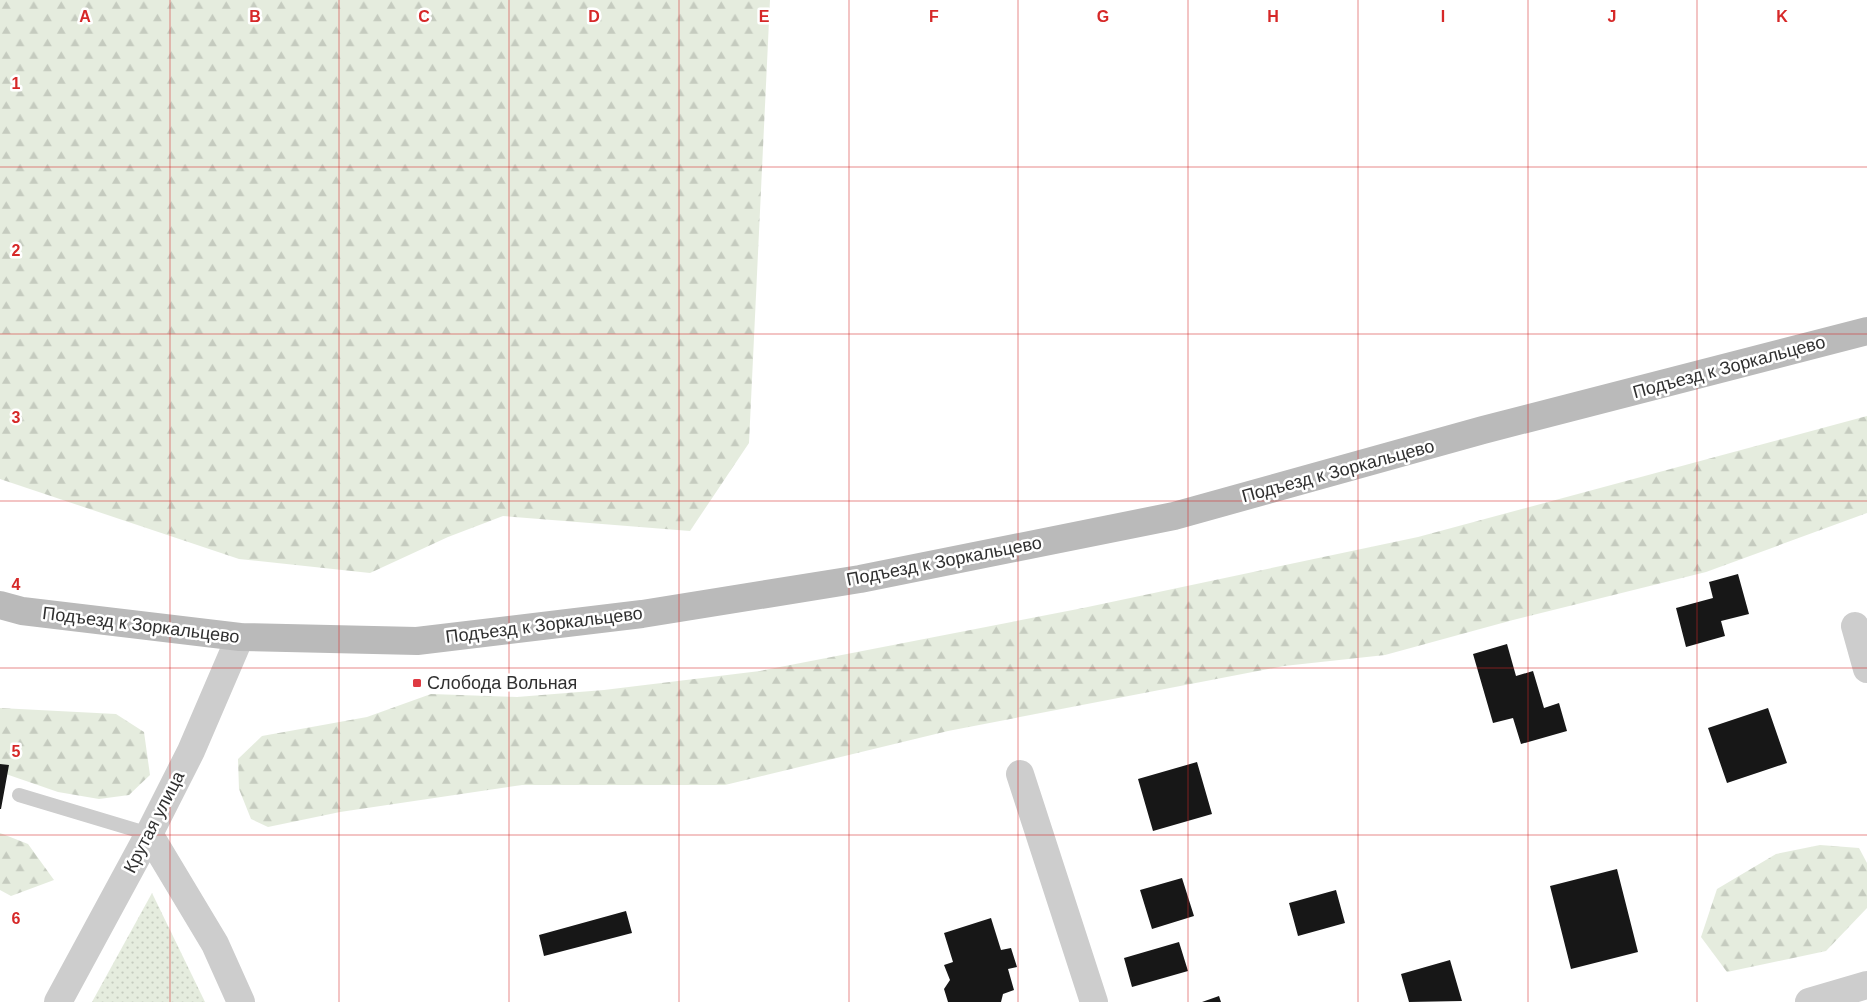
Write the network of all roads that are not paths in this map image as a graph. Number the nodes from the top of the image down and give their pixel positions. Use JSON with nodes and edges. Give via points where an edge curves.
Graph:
{"nodes":[{"id":1,"x":1867,"y":331,"type":"edge"},
{"id":2,"x":0,"y":605,"type":"edge"},
{"id":3,"x":1855,"y":626,"type":"dead end"},
{"id":4,"x":240,"y":637,"type":"junction"},
{"id":5,"x":1867,"y":669,"type":"edge"},
{"id":6,"x":1020,"y":774,"type":"dead end"},
{"id":7,"x":19,"y":795,"type":"dead end"},
{"id":8,"x":149,"y":834,"type":"junction"},
{"id":9,"x":1867,"y":985,"type":"edge"},
{"id":10,"x":58,"y":1002,"type":"edge"},
{"id":11,"x":241,"y":1002,"type":"edge"},
{"id":12,"x":1094,"y":1002,"type":"edge"},
{"id":13,"x":1809,"y":1002,"type":"edge"}],
"edges":[{"from":1,"to":4,"type":"street","name":"Подъезд к Зоркальцево","via":[[1483,430],[1174,516],[860,579],[642,614],[417,641]]},
{"from":2,"to":4,"type":"street","name":"Подъезд к Зоркальцево","via":[[22,611]]},
{"from":3,"to":5,"type":"street"},
{"from":4,"to":8,"type":"street","name":"Крутая улица","via":[[191,751]]},
{"from":6,"to":12,"type":"street"},
{"from":7,"to":8,"type":"lane"},
{"from":8,"to":10,"type":"street","name":"Крутая улица"},
{"from":8,"to":11,"type":"street","via":[[215,944]]},
{"from":9,"to":13,"type":"street"}]}
